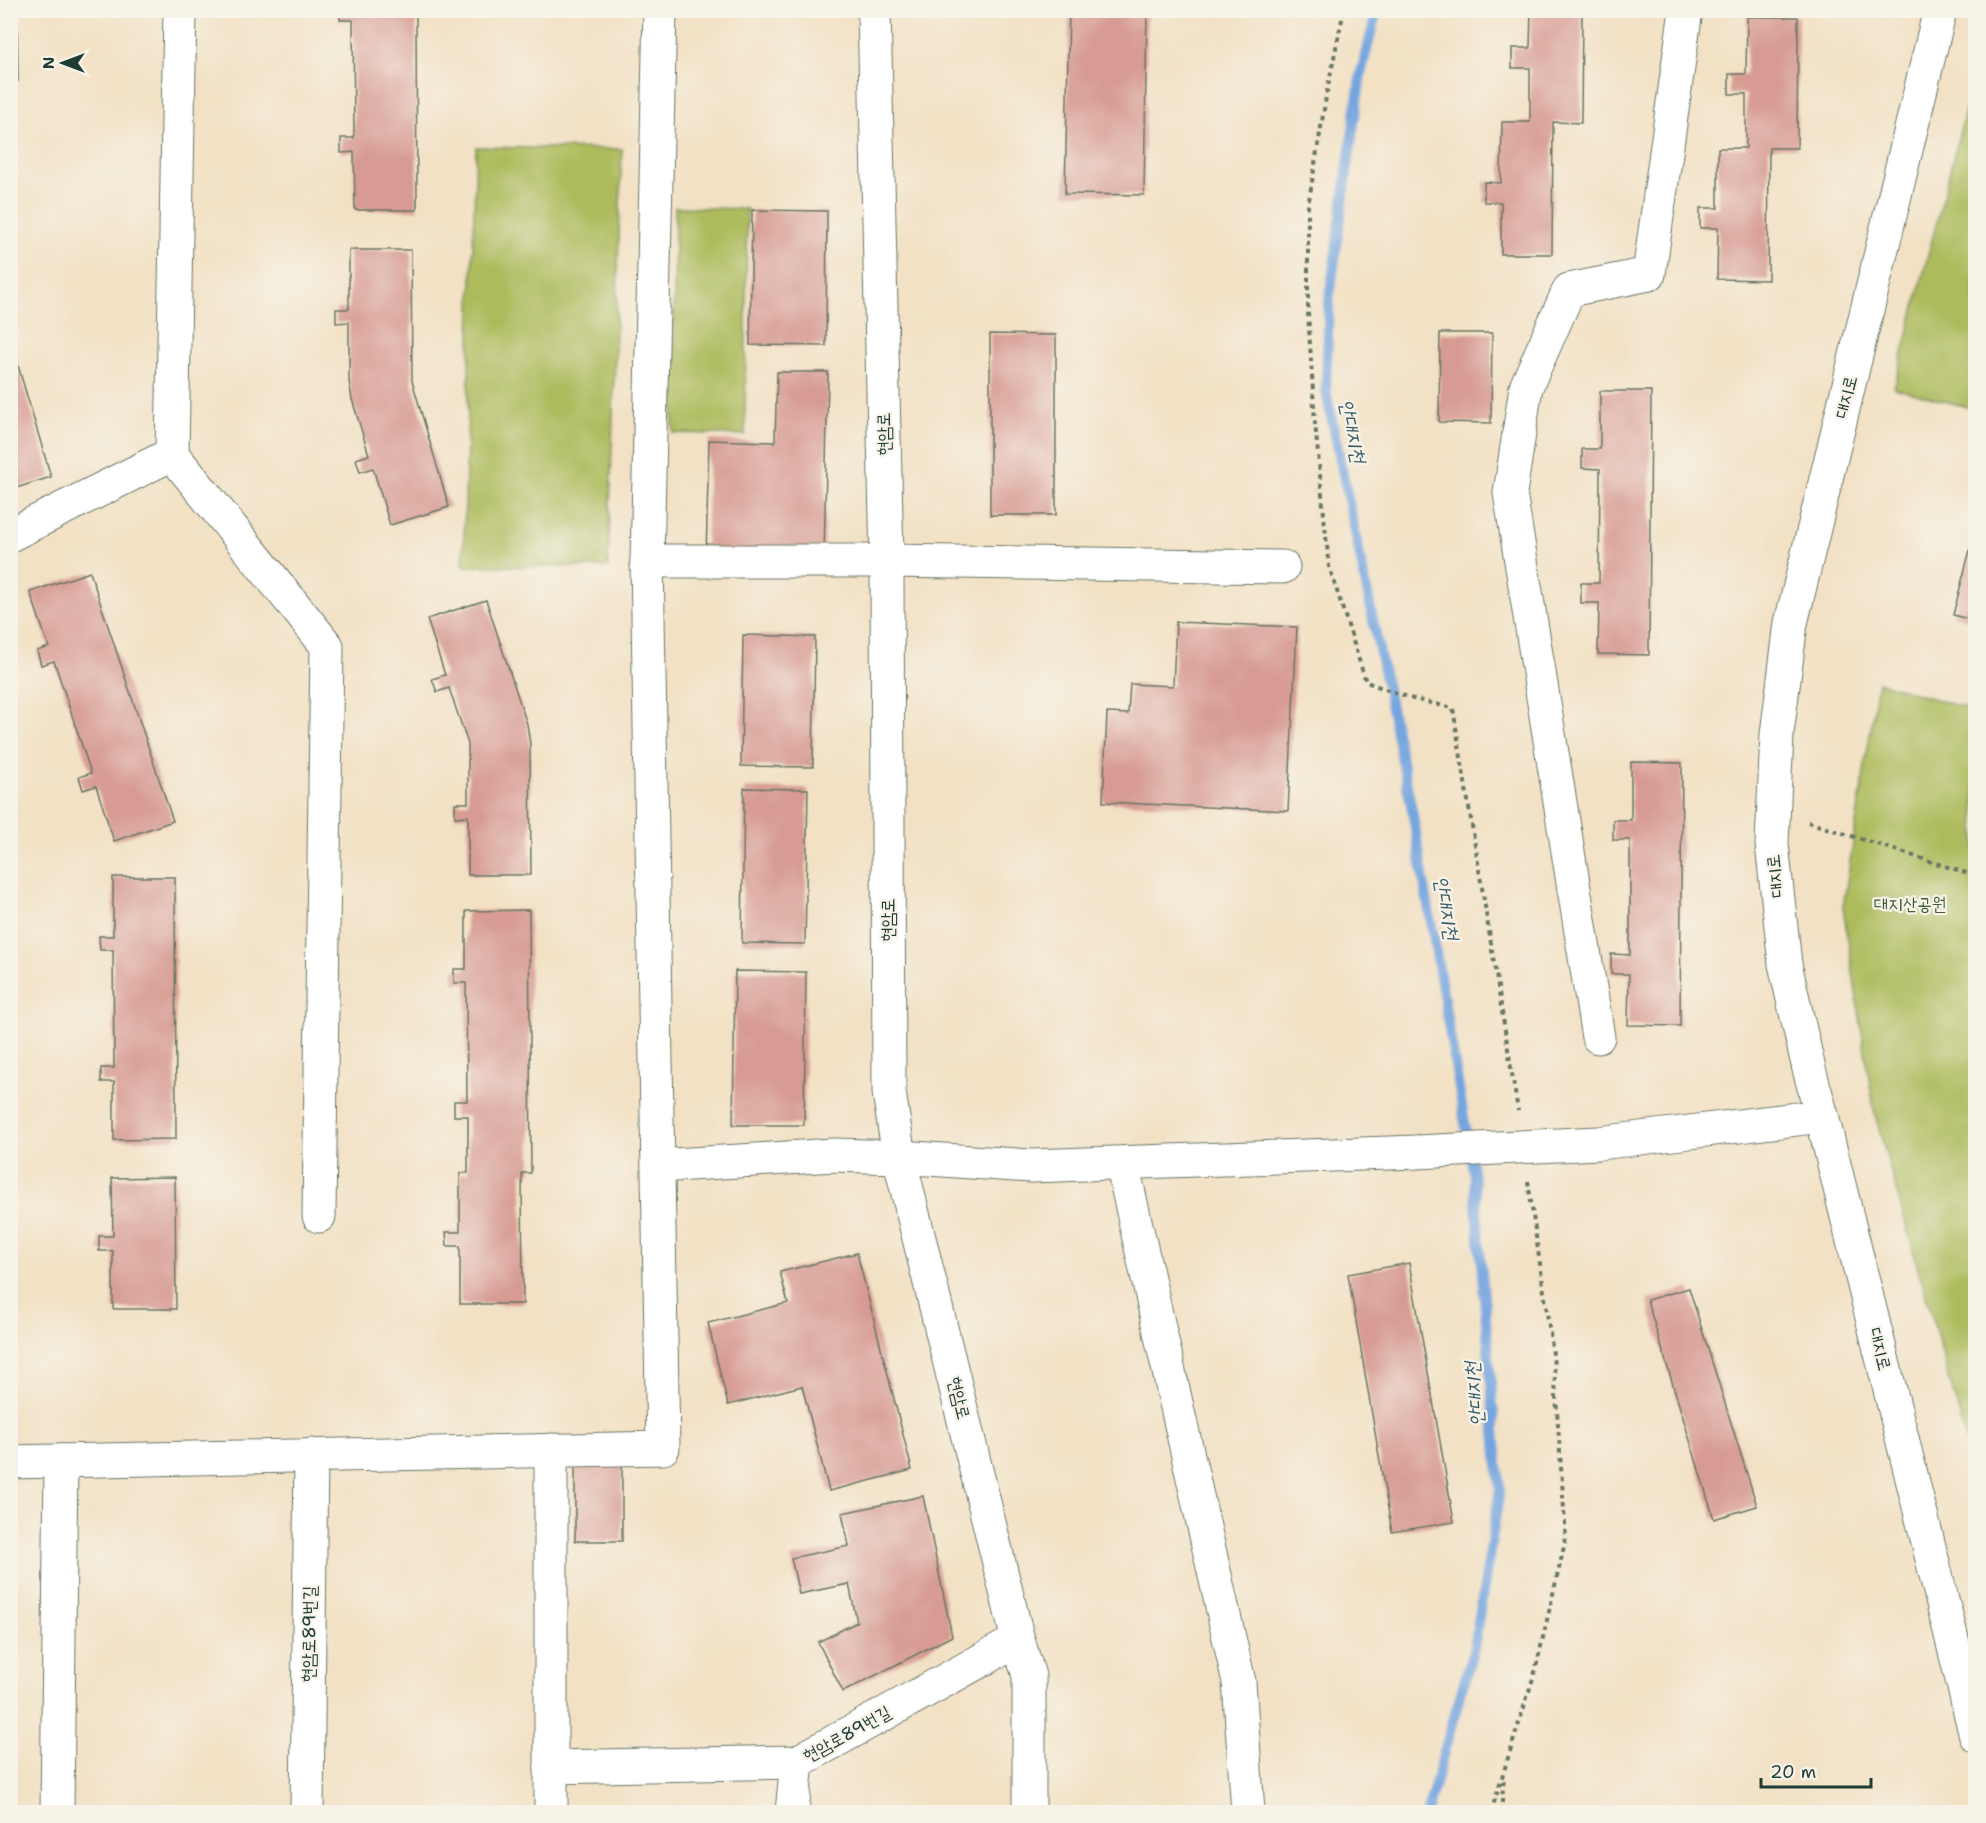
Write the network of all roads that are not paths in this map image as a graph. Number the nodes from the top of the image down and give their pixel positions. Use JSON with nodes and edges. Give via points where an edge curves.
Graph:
{"nodes":[{"id":1,"x":180,"y":10,"type":"edge"},
{"id":2,"x":660,"y":10,"type":"edge"},
{"id":3,"x":874,"y":10,"type":"edge"},
{"id":4,"x":1686,"y":10,"type":"edge"},
{"id":5,"x":1940,"y":10,"type":"edge"},
{"id":6,"x":172,"y":454,"type":"junction"},
{"id":7,"x":10,"y":535,"type":"edge"},
{"id":8,"x":647,"y":561,"type":"junction"},
{"id":9,"x":886,"y":561,"type":"junction"},
{"id":10,"x":1283,"y":567,"type":"dead end"},
{"id":11,"x":1598,"y":1037,"type":"dead end"},
{"id":12,"x":1822,"y":1116,"type":"junction"},
{"id":13,"x":899,"y":1156,"type":"junction"},
{"id":14,"x":1122,"y":1163,"type":"junction"},
{"id":15,"x":658,"y":1166,"type":"junction"},
{"id":16,"x":319,"y":1215,"type":"dead end"},
{"id":17,"x":551,"y":1450,"type":"junction"},
{"id":18,"x":311,"y":1455,"type":"junction"},
{"id":19,"x":61,"y":1461,"type":"junction"},
{"id":20,"x":10,"y":1462,"type":"edge"},
{"id":21,"x":1018,"y":1640,"type":"junction"},
{"id":22,"x":1976,"y":1736,"type":"edge"},
{"id":23,"x":797,"y":1762,"type":"junction"},
{"id":24,"x":551,"y":1767,"type":"junction"},
{"id":25,"x":57,"y":1812,"type":"edge"},
{"id":26,"x":307,"y":1812,"type":"edge"},
{"id":27,"x":551,"y":1812,"type":"edge"},
{"id":28,"x":792,"y":1812,"type":"edge"},
{"id":29,"x":1029,"y":1812,"type":"edge"},
{"id":30,"x":1248,"y":1812,"type":"edge"}],
"edges":[{"from":1,"to":6,"type":"street"},
{"from":2,"to":8,"type":"street"},
{"from":3,"to":9,"type":"street","name":"현암로"},
{"from":4,"to":11,"type":"street","via":[[1649,274],[1569,290],[1526,387],[1510,493]]},
{"from":5,"to":12,"type":"street","name":"대지로","via":[[1791,623],[1777,734],[1772,844],[1785,964]]},
{"from":6,"to":7,"type":"street"},
{"from":6,"to":16,"type":"street","via":[[327,646]]},
{"from":8,"to":9,"type":"street"},
{"from":8,"to":15,"type":"street"},
{"from":9,"to":10,"type":"street"},
{"from":9,"to":13,"type":"street","name":"현암로","via":[[889,1092]]},
{"from":12,"to":14,"type":"street","bridge":true,"via":[[1599,1143]]},
{"from":12,"to":22,"type":"street","name":"대지로"},
{"from":13,"to":14,"type":"street","via":[[1031,1166]]},
{"from":13,"to":15,"type":"street","via":[[834,1155]]},
{"from":13,"to":21,"type":"street","name":"현암로"},
{"from":14,"to":30,"type":"street","via":[[1239,1682]]},
{"from":15,"to":17,"type":"street","via":[[663,1448]]},
{"from":17,"to":18,"type":"street"},
{"from":17,"to":24,"type":"street"},
{"from":18,"to":19,"type":"street"},
{"from":18,"to":26,"type":"street","name":"현암로89번길"},
{"from":19,"to":20,"type":"street"},
{"from":19,"to":25,"type":"street"},
{"from":21,"to":23,"type":"street","name":"현암로89번길"},
{"from":21,"to":29,"type":"street","name":"현암로","via":[[1029,1676]]},
{"from":23,"to":24,"type":"street","name":"현암로89번길"},
{"from":23,"to":28,"type":"street"},
{"from":24,"to":27,"type":"street"}]}
